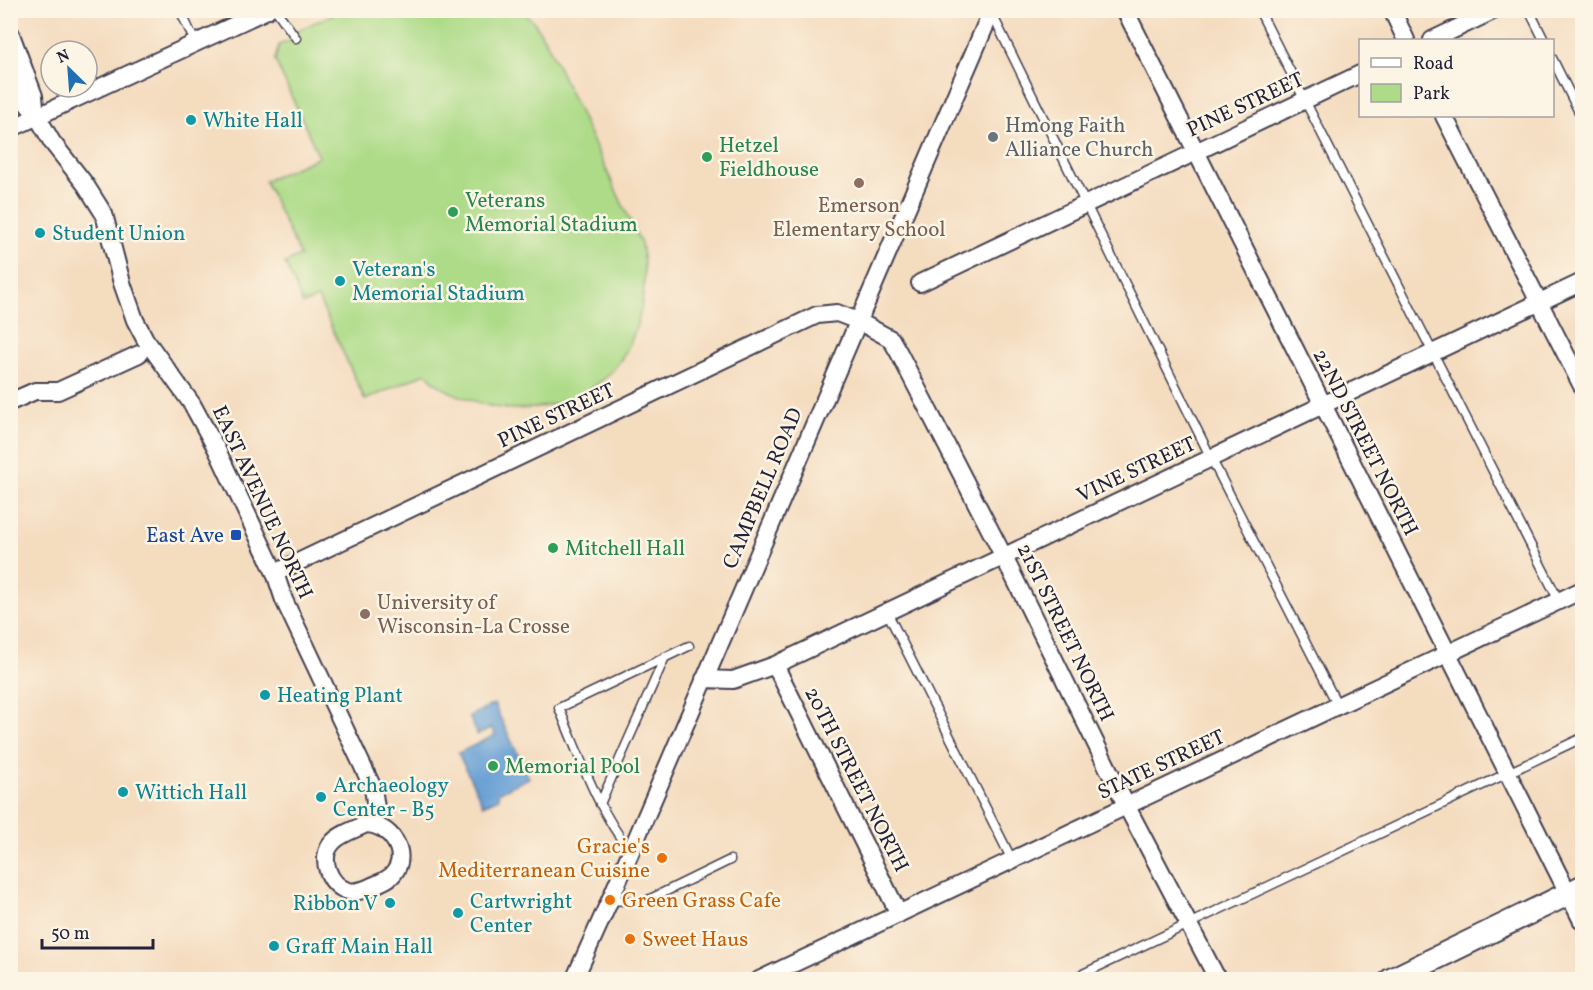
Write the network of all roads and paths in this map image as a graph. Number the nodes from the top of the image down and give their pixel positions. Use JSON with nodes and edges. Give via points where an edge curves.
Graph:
{"nodes":[{"id":1,"x":180,"y":10,"type":"edge"},
{"id":2,"x":267,"y":10,"type":"edge"},
{"id":3,"x":276,"y":10,"type":"edge"},
{"id":4,"x":1125,"y":10,"type":"edge"},
{"id":5,"x":1259,"y":10,"type":"edge"},
{"id":6,"x":1392,"y":10,"type":"edge"},
{"id":7,"x":1495,"y":10,"type":"edge"},
{"id":8,"x":1529,"y":10,"type":"edge"},
{"id":9,"x":994,"y":12,"type":"edge"},
{"id":10,"x":10,"y":32,"type":"edge"},
{"id":11,"x":296,"y":38,"type":"dead end"},
{"id":12,"x":1406,"y":39,"type":"edge"},
{"id":13,"x":1434,"y":39,"type":"edge"},
{"id":14,"x":1544,"y":39,"type":"edge"},
{"id":15,"x":196,"y":44,"type":"junction"},
{"id":16,"x":1554,"y":62,"type":"edge"},
{"id":17,"x":10,"y":74,"type":"edge"},
{"id":18,"x":1359,"y":74,"type":"edge"},
{"id":19,"x":1306,"y":101,"type":"junction"},
{"id":20,"x":37,"y":116,"type":"junction"},
{"id":21,"x":1445,"y":117,"type":"edge"},
{"id":22,"x":1582,"y":118,"type":"edge"},
{"id":23,"x":10,"y":129,"type":"edge"},
{"id":24,"x":1196,"y":152,"type":"junction"},
{"id":25,"x":1086,"y":205,"type":"junction"},
{"id":26,"x":1582,"y":282,"type":"edge"},
{"id":27,"x":920,"y":283,"type":"dead end"},
{"id":28,"x":1540,"y":303,"type":"junction"},
{"id":29,"x":858,"y":321,"type":"junction"},
{"id":30,"x":1432,"y":353,"type":"junction"},
{"id":31,"x":139,"y":354,"type":"dead end"},
{"id":32,"x":1582,"y":386,"type":"edge"},
{"id":33,"x":10,"y":402,"type":"edge"},
{"id":34,"x":1323,"y":405,"type":"junction"},
{"id":35,"x":1211,"y":458,"type":"junction"},
{"id":36,"x":1004,"y":556,"type":"junction"},
{"id":37,"x":275,"y":573,"type":"junction"},
{"id":38,"x":1582,"y":590,"type":"edge"},
{"id":39,"x":1559,"y":601,"type":"junction"},
{"id":40,"x":887,"y":612,"type":"junction"},
{"id":41,"x":689,"y":646,"type":"dead end"},
{"id":42,"x":1448,"y":654,"type":"junction"},
{"id":43,"x":665,"y":657,"type":"junction"},
{"id":44,"x":775,"y":665,"type":"junction"},
{"id":45,"x":704,"y":678,"type":"junction"},
{"id":46,"x":1338,"y":706,"type":"junction"},
{"id":47,"x":1582,"y":738,"type":"edge"},
{"id":48,"x":1508,"y":774,"type":"junction"},
{"id":49,"x":600,"y":804,"type":"junction"},
{"id":50,"x":1126,"y":805,"type":"junction"},
{"id":51,"x":375,"y":824,"type":"junction"},
{"id":52,"x":631,"y":852,"type":"junction"},
{"id":53,"x":730,"y":860,"type":"dead end"},
{"id":54,"x":1012,"y":860,"type":"junction"},
{"id":55,"x":1576,"y":890,"type":"edge"},
{"id":56,"x":610,"y":900,"type":"junction"},
{"id":57,"x":899,"y":914,"type":"junction"},
{"id":58,"x":1582,"y":921,"type":"edge"},
{"id":59,"x":1189,"y":923,"type":"junction"},
{"id":60,"x":574,"y":980,"type":"edge"},
{"id":61,"x":759,"y":980,"type":"edge"},
{"id":62,"x":1070,"y":980,"type":"edge"},
{"id":63,"x":1218,"y":980,"type":"edge"},
{"id":64,"x":1391,"y":980,"type":"edge"}],
"edges":[{"from":1,"to":15,"type":"lane"},
{"from":2,"to":15,"type":"street"},
{"from":3,"to":11,"type":"lane"},
{"from":4,"to":24,"type":"street","name":"22ND STREET NORTH"},
{"from":5,"to":19,"type":"lane"},
{"from":6,"to":12,"type":"street"},
{"from":7,"to":13,"type":"street"},
{"from":8,"to":14,"type":"lane"},
{"from":9,"to":25,"type":"lane"},
{"from":9,"to":29,"type":"street","name":"CAMPBELL ROAD"},
{"from":10,"to":20,"type":"street","name":"EAST AVENUE NORTH","via":[[34,96]]},
{"from":15,"to":20,"type":"street"},
{"from":16,"to":22,"type":"lane"},
{"from":17,"to":20,"type":"street","name":"EAST AVENUE NORTH"},
{"from":18,"to":19,"type":"street","name":"PINE STREET"},
{"from":19,"to":24,"type":"street","name":"PINE STREET"},
{"from":19,"to":30,"type":"lane"},
{"from":20,"to":23,"type":"street"},
{"from":20,"to":37,"type":"street","name":"EAST AVENUE NORTH","via":[[104,214],[135,321],[192,404],[218,450]]},
{"from":21,"to":28,"type":"street"},
{"from":24,"to":25,"type":"street","name":"PINE STREET"},
{"from":24,"to":34,"type":"street","name":"22ND STREET NORTH"},
{"from":25,"to":27,"type":"street","name":"PINE STREET"},
{"from":25,"to":35,"type":"lane"},
{"from":26,"to":28,"type":"street","name":"VINE STREET"},
{"from":28,"to":30,"type":"street","name":"VINE STREET"},
{"from":28,"to":32,"type":"street"},
{"from":29,"to":36,"type":"street","name":"21ST STREET NORTH","via":[[891,339]]},
{"from":29,"to":37,"type":"street","name":"PINE STREET","via":[[837,313],[817,315]]},
{"from":29,"to":45,"type":"street","name":"CAMPBELL ROAD"},
{"from":30,"to":34,"type":"street","name":"VINE STREET"},
{"from":30,"to":39,"type":"lane"},
{"from":31,"to":33,"type":"street","via":[[58,391],[35,391]]},
{"from":34,"to":35,"type":"street","name":"VINE STREET"},
{"from":34,"to":42,"type":"street","name":"22ND STREET NORTH"},
{"from":35,"to":36,"type":"street","name":"VINE STREET"},
{"from":35,"to":46,"type":"lane"},
{"from":36,"to":40,"type":"street","name":"VINE STREET"},
{"from":36,"to":50,"type":"street","name":"21ST STREET NORTH"},
{"from":37,"to":51,"type":"street","name":"EAST AVENUE NORTH","via":[[284,600],[373,788]]},
{"from":38,"to":39,"type":"street","name":"STATE STREET"},
{"from":39,"to":42,"type":"street","name":"STATE STREET"},
{"from":40,"to":44,"type":"street","name":"VINE STREET"},
{"from":40,"to":54,"type":"lane"},
{"from":41,"to":43,"type":"lane"},
{"from":42,"to":46,"type":"street","name":"STATE STREET"},
{"from":42,"to":48,"type":"street","name":"22ND STREET NORTH"},
{"from":43,"to":49,"type":"lane"},
{"from":43,"to":49,"type":"lane","via":[[559,708]]},
{"from":44,"to":45,"type":"street","name":"VINE STREET","via":[[733,680]]},
{"from":44,"to":57,"type":"street","name":"20TH STREET NORTH"},
{"from":45,"to":52,"type":"street","name":"CAMPBELL ROAD"},
{"from":46,"to":50,"type":"street","name":"STATE STREET"},
{"from":47,"to":48,"type":"lane"},
{"from":48,"to":55,"type":"street","name":"22ND STREET NORTH"},
{"from":48,"to":59,"type":"lane"},
{"from":49,"to":52,"type":"lane"},
{"from":50,"to":54,"type":"street","name":"STATE STREET"},
{"from":50,"to":59,"type":"street","name":"21ST STREET NORTH"},
{"from":51,"to":51,"type":"street","via":[[366,824],[328,847],[327,869],[340,888],[361,891],[395,873],[400,852],[386,830]]},
{"from":52,"to":56,"type":"street","name":"CAMPBELL ROAD"},
{"from":53,"to":56,"type":"lane","via":[[644,902]]},
{"from":54,"to":57,"type":"street","name":"STATE STREET"},
{"from":55,"to":58,"type":"street","name":"22ND STREET NORTH"},
{"from":55,"to":64,"type":"street"},
{"from":56,"to":60,"type":"street","name":"CAMPBELL ROAD"},
{"from":57,"to":61,"type":"street","name":"STATE STREET"},
{"from":59,"to":62,"type":"lane"},
{"from":59,"to":63,"type":"street","name":"21ST STREET NORTH"}]}
